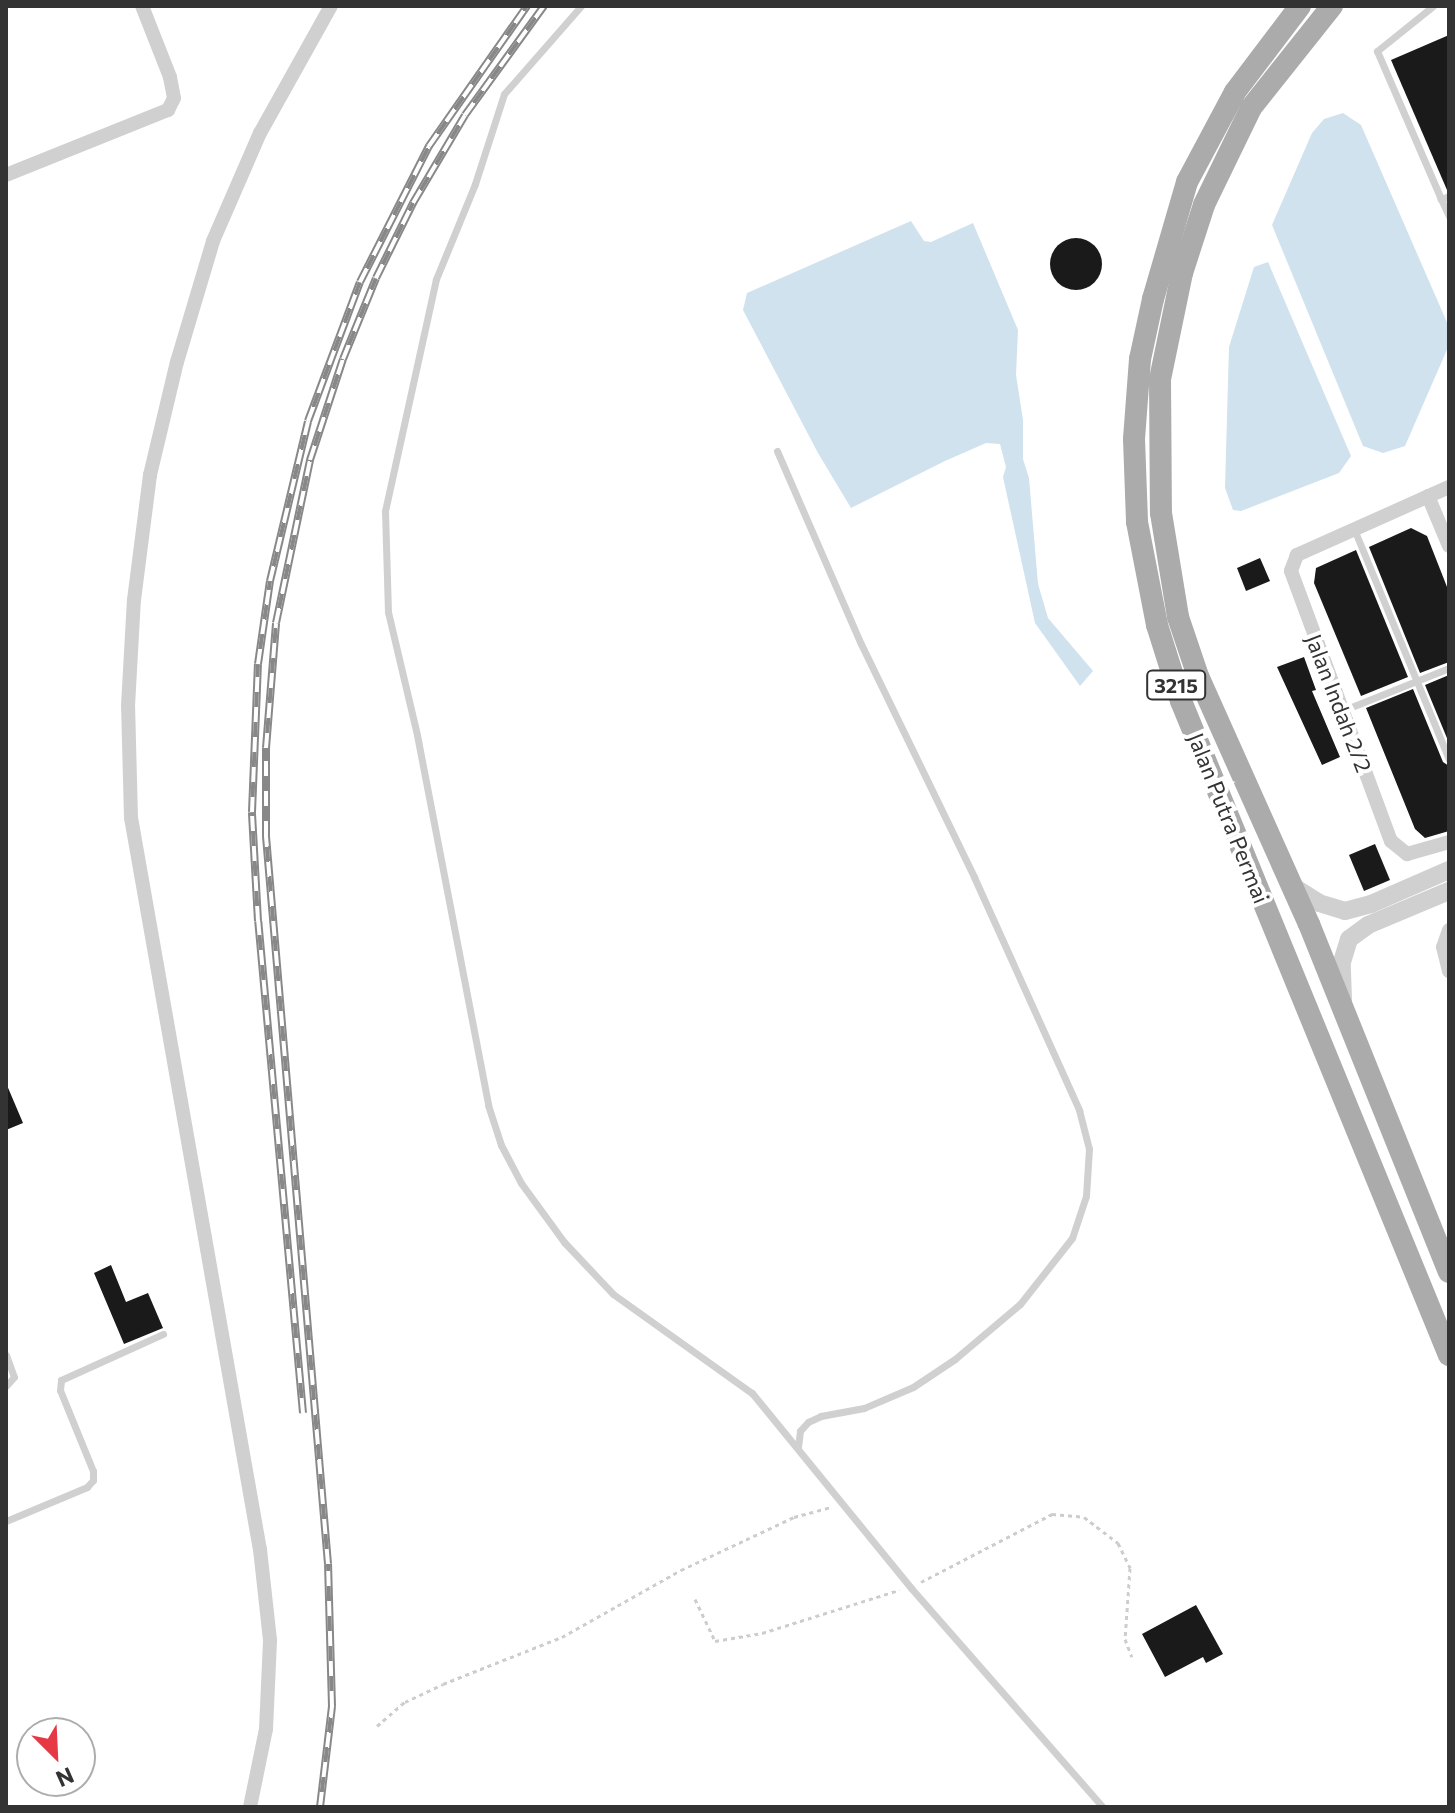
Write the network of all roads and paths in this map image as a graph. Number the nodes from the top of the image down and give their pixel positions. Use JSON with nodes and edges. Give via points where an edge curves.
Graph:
{"nodes":[{"id":1,"x":142,"y":6,"type":"edge"},
{"id":2,"x":331,"y":6,"type":"edge"},
{"id":3,"x":581,"y":6,"type":"edge"},
{"id":4,"x":1300,"y":6,"type":"edge"},
{"id":5,"x":1332,"y":6,"type":"edge"},
{"id":6,"x":1433,"y":6,"type":"edge"},
{"id":7,"x":6,"y":175,"type":"edge"},
{"id":8,"x":1445,"y":198,"type":"edge"},
{"id":9,"x":1449,"y":216,"type":"edge"},
{"id":10,"x":777,"y":451,"type":"dead end"},
{"id":11,"x":1449,"y":487,"type":"edge"},
{"id":12,"x":1428,"y":496,"type":"junction"},
{"id":13,"x":1354,"y":528,"type":"junction"},
{"id":14,"x":1449,"y":546,"type":"edge"},
{"id":15,"x":1449,"y":668,"type":"edge"},
{"id":16,"x":1416,"y":681,"type":"junction"},
{"id":17,"x":1343,"y":711,"type":"junction"},
{"id":18,"x":1449,"y":760,"type":"edge"},
{"id":19,"x":1449,"y":842,"type":"edge"},
{"id":20,"x":1449,"y":870,"type":"edge"},
{"id":21,"x":1292,"y":886,"type":"junction"},
{"id":22,"x":1449,"y":891,"type":"edge"},
{"id":23,"x":1449,"y":930,"type":"edge"},
{"id":24,"x":1449,"y":971,"type":"edge"},
{"id":25,"x":1344,"y":1011,"type":"junction"},
{"id":26,"x":1449,"y":1272,"type":"edge"},
{"id":27,"x":163,"y":1334,"type":"dead end"},
{"id":28,"x":6,"y":1355,"type":"edge"},
{"id":29,"x":1449,"y":1355,"type":"edge"},
{"id":30,"x":6,"y":1386,"type":"edge"},
{"id":31,"x":798,"y":1448,"type":"junction"},
{"id":32,"x":842,"y":1504,"type":"junction"},
{"id":33,"x":6,"y":1521,"type":"edge"},
{"id":34,"x":911,"y":1588,"type":"junction"},
{"id":35,"x":695,"y":1599,"type":"dead end"},
{"id":36,"x":1132,"y":1657,"type":"dead end"},
{"id":37,"x":377,"y":1726,"type":"dead end"},
{"id":38,"x":250,"y":1807,"type":"edge"},
{"id":39,"x":1103,"y":1807,"type":"edge"}],
"edges":[{"from":1,"to":7,"type":"street","via":[[173,89],[172,103],[158,114]]},
{"from":2,"to":38,"type":"street","via":[[254,146],[213,241],[181,347],[150,475],[134,600],[128,706],[131,818],[260,1550],[270,1640],[266,1729]]},
{"from":3,"to":31,"type":"lane","via":[[504,94],[436,279],[385,511],[388,612],[488,1105],[501,1145],[545,1218],[613,1294],[752,1393]]},
{"from":4,"to":29,"type":"main road","name":"Jalan Putra Permai","number":"3215","via":[[1235,92],[1187,182],[1140,359],[1134,439],[1137,522],[1145,577],[1181,701]]},
{"from":5,"to":21,"type":"main road","name":"Jalan Putra Permai","number":"3215","via":[[1251,108],[1219,170],[1182,273],[1160,379],[1161,513],[1178,617],[1198,676]]},
{"from":6,"to":8,"type":"lane","via":[[1377,51]]},
{"from":8,"to":9,"type":"lane"},
{"from":10,"to":31,"type":"lane","via":[[861,644],[1079,1110],[1089,1149],[1086,1196],[1072,1238],[1020,1304],[913,1387],[864,1408],[808,1422],[800,1431]]},
{"from":11,"to":12,"type":"street"},
{"from":12,"to":13,"type":"street"},
{"from":12,"to":14,"type":"street"},
{"from":13,"to":16,"type":"lane"},
{"from":13,"to":17,"type":"street","name":"Jalan Indah 2/2","via":[[1292,562],[1293,579]]},
{"from":15,"to":16,"type":"lane"},
{"from":16,"to":17,"type":"lane"},
{"from":16,"to":18,"type":"lane"},
{"from":17,"to":19,"type":"street","name":"Jalan Indah 2/2","via":[[1391,841],[1407,854]]},
{"from":20,"to":21,"type":"street","via":[[1345,911]]},
{"from":21,"to":25,"type":"main road","name":"Jalan Putra Permai","number":"3215"},
{"from":22,"to":25,"type":"street","via":[[1368,925],[1349,939],[1342,962]]},
{"from":23,"to":24,"type":"street","via":[[1443,947]]},
{"from":25,"to":26,"type":"main road","name":"Jalan Putra Permai","number":"3215"},
{"from":27,"to":33,"type":"lane","via":[[61,1380],[60,1390],[93,1480]]},
{"from":28,"to":30,"type":"lane","via":[[14,1377]]},
{"from":31,"to":32,"type":"lane"},
{"from":32,"to":34,"type":"lane"},
{"from":32,"to":37,"type":"path","via":[[794,1517],[681,1570],[562,1637],[405,1702]]},
{"from":34,"to":35,"type":"path","via":[[883,1592],[762,1633],[715,1641]]},
{"from":34,"to":36,"type":"path","via":[[1052,1514],[1084,1517],[1118,1543],[1130,1568],[1125,1639]]},
{"from":34,"to":39,"type":"lane"}]}
